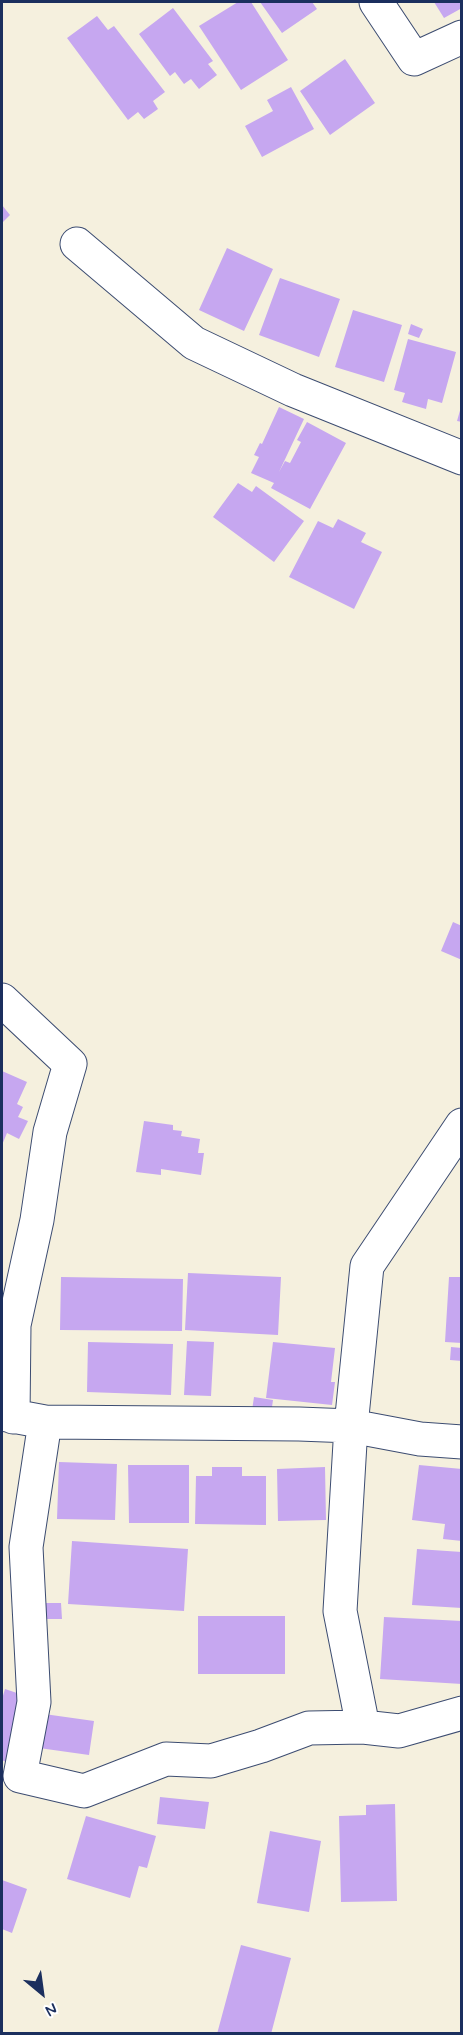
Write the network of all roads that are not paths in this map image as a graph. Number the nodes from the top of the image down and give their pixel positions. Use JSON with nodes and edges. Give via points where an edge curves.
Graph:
{"nodes":[{"id":1,"x":376,"y":2,"type":"edge"},
{"id":2,"x":462,"y":37,"type":"edge"},
{"id":3,"x":77,"y":244,"type":"dead end"},
{"id":4,"x":462,"y":458,"type":"edge"},
{"id":5,"x":2,"y":1000,"type":"edge"},
{"id":6,"x":462,"y":1125,"type":"edge"},
{"id":7,"x":7,"y":1415,"type":"edge"},
{"id":8,"x":45,"y":1422,"type":"junction"},
{"id":9,"x":351,"y":1426,"type":"junction"},
{"id":10,"x":462,"y":1442,"type":"edge"},
{"id":11,"x":462,"y":1713,"type":"edge"},
{"id":12,"x":363,"y":1727,"type":"junction"},
{"id":13,"x":11,"y":1773,"type":"edge"}],
"edges":[{"from":1,"to":2,"type":"street","via":[[414,59]]},
{"from":3,"to":4,"type":"street","via":[[195,343],[293,390]]},
{"from":5,"to":7,"type":"street","via":[[70,1064],[50,1132],[37,1220],[14,1325]]},
{"from":6,"to":9,"type":"street","via":[[367,1266]]},
{"from":7,"to":8,"type":"street"},
{"from":8,"to":9,"type":"street"},
{"from":8,"to":13,"type":"street","via":[[26,1547],[34,1702]]},
{"from":9,"to":10,"type":"street","via":[[420,1439]]},
{"from":9,"to":12,"type":"street","via":[[340,1611]]},
{"from":11,"to":12,"type":"street","via":[[399,1731]]},
{"from":12,"to":13,"type":"street","via":[[309,1728],[211,1761],[166,1759],[84,1791]]}]}
